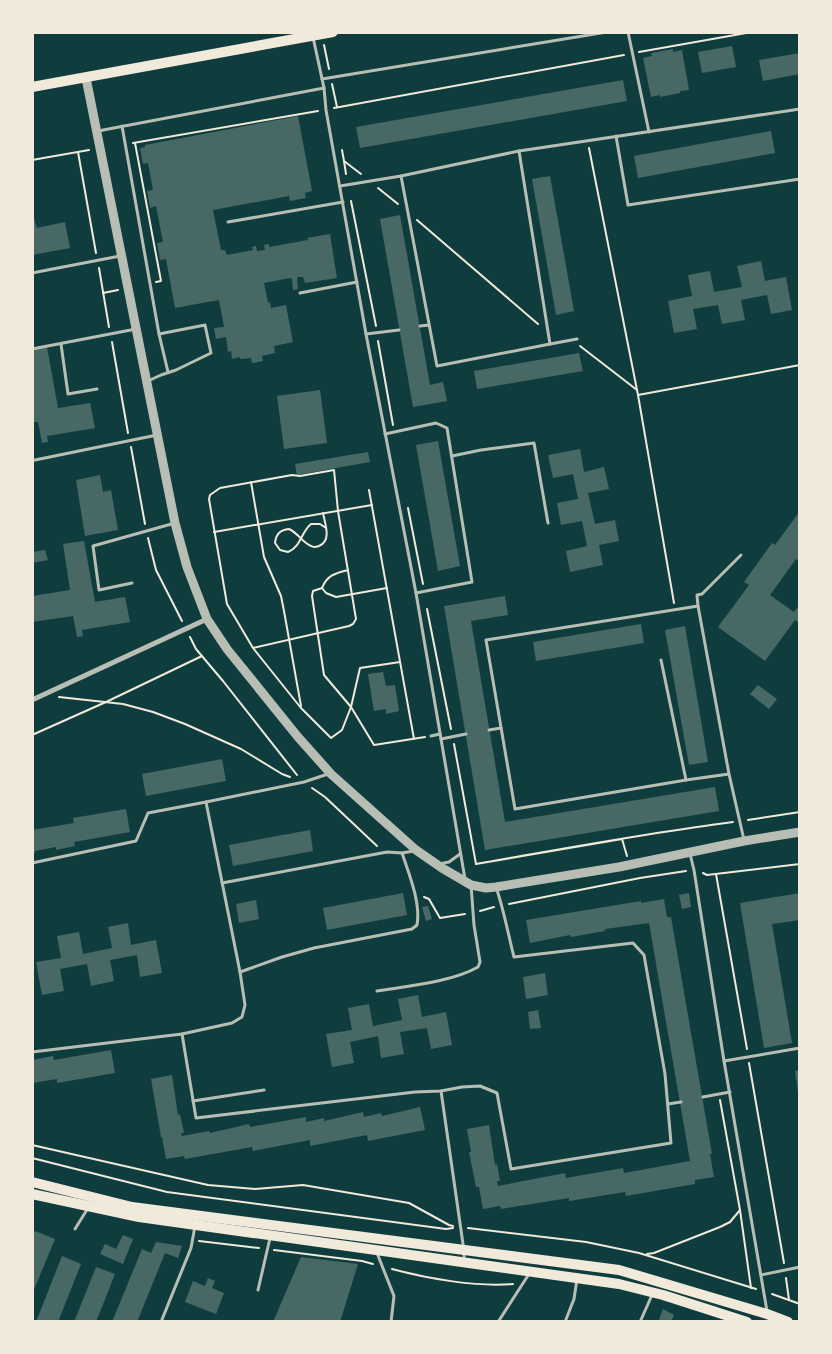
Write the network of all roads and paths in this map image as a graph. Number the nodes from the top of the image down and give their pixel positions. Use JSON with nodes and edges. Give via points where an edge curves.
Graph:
{"nodes":[{"id":1,"x":333,"y":32,"type":"edge"},
{"id":2,"x":608,"y":32,"type":"edge"},
{"id":3,"x":628,"y":32,"type":"edge"},
{"id":4,"x":718,"y":32,"type":"edge"},
{"id":5,"x":752,"y":32,"type":"edge"},
{"id":6,"x":313,"y":36,"type":"junction"},
{"id":7,"x":719,"y":38,"type":"junction"},
{"id":8,"x":632,"y":54,"type":"junction"},
{"id":9,"x":86,"y":78,"type":"junction"},
{"id":10,"x":322,"y":79,"type":"junction"},
{"id":11,"x":32,"y":87,"type":"edge"},
{"id":12,"x":324,"y":88,"type":"junction"},
{"id":13,"x":326,"y":110,"type":"junction"},
{"id":14,"x":800,"y":110,"type":"edge"},
{"id":15,"x":122,"y":126,"type":"junction"},
{"id":16,"x":97,"y":131,"type":"junction"},
{"id":17,"x":649,"y":132,"type":"junction"},
{"id":18,"x":616,"y":136,"type":"junction"},
{"id":19,"x":588,"y":141,"type":"junction"},
{"id":20,"x":125,"y":144,"type":"junction"},
{"id":21,"x":340,"y":144,"type":"dead end"},
{"id":22,"x":101,"y":148,"type":"junction"},
{"id":23,"x":519,"y":151,"type":"junction"},
{"id":24,"x":32,"y":160,"type":"edge"},
{"id":25,"x":344,"y":161,"type":"junction"},
{"id":26,"x":401,"y":176,"type":"junction"},
{"id":27,"x":800,"y":179,"type":"edge"},
{"id":28,"x":369,"y":181,"type":"junction"},
{"id":29,"x":348,"y":185,"type":"junction"},
{"id":30,"x":340,"y":186,"type":"junction"},
{"id":31,"x":343,"y":202,"type":"junction"},
{"id":32,"x":408,"y":212,"type":"junction"},
{"id":33,"x":228,"y":222,"type":"dead end"},
{"id":34,"x":123,"y":256,"type":"junction"},
{"id":35,"x":32,"y":273,"type":"edge"},
{"id":36,"x":357,"y":282,"type":"junction"},
{"id":37,"x":300,"y":293,"type":"dead end"},
{"id":38,"x":429,"y":324,"type":"junction"},
{"id":39,"x":420,"y":326,"type":"dead end"},
{"id":40,"x":137,"y":329,"type":"junction"},
{"id":41,"x":399,"y":330,"type":"dead end"},
{"id":42,"x":377,"y":333,"type":"junction"},
{"id":43,"x":549,"y":333,"type":"junction"},
{"id":44,"x":159,"y":334,"type":"junction"},
{"id":45,"x":366,"y":334,"type":"junction"},
{"id":46,"x":577,"y":339,"type":"dead end"},
{"id":47,"x":569,"y":340,"type":"junction"},
{"id":48,"x":61,"y":344,"type":"junction"},
{"id":49,"x":550,"y":344,"type":"junction"},
{"id":50,"x":32,"y":348,"type":"edge"},
{"id":51,"x":800,"y":365,"type":"edge"},
{"id":52,"x":168,"y":372,"type":"junction"},
{"id":53,"x":147,"y":381,"type":"junction"},
{"id":54,"x":97,"y":389,"type":"dead end"},
{"id":55,"x":637,"y":390,"type":"junction"},
{"id":56,"x":638,"y":395,"type":"junction"},
{"id":57,"x":394,"y":432,"type":"junction"},
{"id":58,"x":385,"y":434,"type":"junction"},
{"id":59,"x":158,"y":435,"type":"junction"},
{"id":60,"x":452,"y":456,"type":"junction"},
{"id":61,"x":35,"y":460,"type":"dead end"},
{"id":62,"x":250,"y":482,"type":"junction"},
{"id":63,"x":369,"y":490,"type":"dead end"},
{"id":64,"x":372,"y":505,"type":"junction"},
{"id":65,"x":409,"y":509,"type":"dead end"},
{"id":66,"x":338,"y":511,"type":"junction"},
{"id":67,"x":323,"y":513,"type":"junction"},
{"id":68,"x":175,"y":523,"type":"junction"},
{"id":69,"x":548,"y":523,"type":"dead end"},
{"id":70,"x":258,"y":525,"type":"junction"},
{"id":71,"x":326,"y":528,"type":"junction"},
{"id":72,"x":214,"y":532,"type":"junction"},
{"id":73,"x":301,"y":538,"type":"junction"},
{"id":74,"x":741,"y":555,"type":"dead end"},
{"id":75,"x":348,"y":570,"type":"junction"},
{"id":76,"x":132,"y":583,"type":"dead end"},
{"id":77,"x":322,"y":588,"type":"junction"},
{"id":78,"x":387,"y":588,"type":"junction"},
{"id":79,"x":424,"y":591,"type":"junction"},
{"id":80,"x":416,"y":593,"type":"junction"},
{"id":81,"x":353,"y":595,"type":"junction"},
{"id":82,"x":698,"y":606,"type":"junction"},
{"id":83,"x":675,"y":610,"type":"junction"},
{"id":84,"x":207,"y":619,"type":"junction"},
{"id":85,"x":318,"y":633,"type":"junction"},
{"id":86,"x":253,"y":648,"type":"junction"},
{"id":87,"x":202,"y":656,"type":"dead end"},
{"id":88,"x":661,"y":660,"type":"dead end"},
{"id":89,"x":400,"y":662,"type":"junction"},
{"id":90,"x":41,"y":697,"type":"junction"},
{"id":91,"x":32,"y":700,"type":"edge"},
{"id":92,"x":106,"y":702,"type":"junction"},
{"id":93,"x":351,"y":707,"type":"junction"},
{"id":94,"x":301,"y":708,"type":"junction"},
{"id":95,"x":501,"y":728,"type":"junction"},
{"id":96,"x":490,"y":730,"type":"dead end"},
{"id":97,"x":440,"y":734,"type":"junction"},
{"id":98,"x":466,"y":734,"type":"dead end"},
{"id":99,"x":32,"y":735,"type":"edge"},
{"id":100,"x":431,"y":736,"type":"joint"},
{"id":101,"x":453,"y":737,"type":"junction"},
{"id":102,"x":414,"y":739,"type":"junction"},
{"id":103,"x":441,"y":739,"type":"junction"},
{"id":104,"x":331,"y":774,"type":"junction"},
{"id":105,"x":729,"y":774,"type":"junction"},
{"id":106,"x":686,"y":780,"type":"junction"},
{"id":107,"x":304,"y":782,"type":"junction"},
{"id":108,"x":206,"y":802,"type":"junction"},
{"id":109,"x":800,"y":812,"type":"edge"},
{"id":110,"x":740,"y":821,"type":"junction"},
{"id":111,"x":800,"y":832,"type":"edge"},
{"id":112,"x":744,"y":842,"type":"junction"},
{"id":113,"x":416,"y":850,"type":"junction"},
{"id":114,"x":387,"y":852,"type":"junction"},
{"id":115,"x":402,"y":853,"type":"junction"},
{"id":116,"x":690,"y":853,"type":"junction"},
{"id":117,"x":461,"y":854,"type":"junction"},
{"id":118,"x":32,"y":863,"type":"edge"},
{"id":119,"x":437,"y":864,"type":"junction"},
{"id":120,"x":800,"y":864,"type":"edge"},
{"id":121,"x":694,"y":870,"type":"junction"},
{"id":122,"x":716,"y":874,"type":"junction"},
{"id":123,"x":222,"y":883,"type":"junction"},
{"id":124,"x":468,"y":883,"type":"junction"},
{"id":125,"x":496,"y":887,"type":"junction"},
{"id":126,"x":424,"y":897,"type":"dead end"},
{"id":127,"x":502,"y":906,"type":"junction"},
{"id":128,"x":473,"y":912,"type":"junction"},
{"id":129,"x":240,"y":972,"type":"junction"},
{"id":130,"x":378,"y":991,"type":"dead end"},
{"id":131,"x":182,"y":1034,"type":"junction"},
{"id":132,"x":800,"y":1048,"type":"edge"},
{"id":133,"x":32,"y":1052,"type":"edge"},
{"id":134,"x":748,"y":1057,"type":"junction"},
{"id":135,"x":724,"y":1061,"type":"junction"},
{"id":136,"x":264,"y":1090,"type":"dead end"},
{"id":137,"x":441,"y":1091,"type":"junction"},
{"id":138,"x":730,"y":1092,"type":"junction"},
{"id":139,"x":719,"y":1094,"type":"junction"},
{"id":140,"x":703,"y":1097,"type":"dead end"},
{"id":141,"x":193,"y":1101,"type":"junction"},
{"id":142,"x":681,"y":1102,"type":"dead end"},
{"id":143,"x":668,"y":1104,"type":"junction"},
{"id":144,"x":32,"y":1145,"type":"edge"},
{"id":145,"x":32,"y":1158,"type":"edge"},
{"id":146,"x":32,"y":1182,"type":"edge"},
{"id":147,"x":32,"y":1194,"type":"edge"},
{"id":148,"x":89,"y":1206,"type":"junction"},
{"id":149,"x":740,"y":1210,"type":"junction"},
{"id":150,"x":195,"y":1225,"type":"junction"},
{"id":151,"x":461,"y":1227,"type":"junction"},
{"id":152,"x":75,"y":1229,"type":"dead end"},
{"id":153,"x":271,"y":1236,"type":"junction"},
{"id":154,"x":376,"y":1250,"type":"junction"},
{"id":155,"x":464,"y":1251,"type":"junction"},
{"id":156,"x":644,"y":1255,"type":"junction"},
{"id":157,"x":464,"y":1263,"type":"junction"},
{"id":158,"x":800,"y":1267,"type":"edge"},
{"id":159,"x":785,"y":1270,"type":"junction"},
{"id":160,"x":531,"y":1272,"type":"junction"},
{"id":161,"x":761,"y":1275,"type":"junction"},
{"id":162,"x":578,"y":1278,"type":"junction"},
{"id":163,"x":751,"y":1288,"type":"junction"},
{"id":164,"x":258,"y":1290,"type":"dead end"},
{"id":165,"x":653,"y":1292,"type":"junction"},
{"id":166,"x":764,"y":1292,"type":"junction"},
{"id":167,"x":789,"y":1300,"type":"junction"},
{"id":168,"x":800,"y":1304,"type":"edge"},
{"id":169,"x":767,"y":1314,"type":"junction"},
{"id":170,"x":161,"y":1322,"type":"edge"},
{"id":171,"x":391,"y":1322,"type":"edge"},
{"id":172,"x":498,"y":1322,"type":"edge"},
{"id":173,"x":565,"y":1322,"type":"edge"},
{"id":174,"x":640,"y":1322,"type":"edge"},
{"id":175,"x":747,"y":1322,"type":"edge"},
{"id":176,"x":788,"y":1322,"type":"edge"}],
"edges":[{"from":1,"to":6,"type":"main road"},
{"from":2,"to":10,"type":"lane"},
{"from":3,"to":8,"type":"lane"},
{"from":4,"to":7,"type":"path"},
{"from":5,"to":7,"type":"path"},
{"from":6,"to":9,"type":"main road"},
{"from":6,"to":10,"type":"lane"},
{"from":7,"to":8,"type":"path"},
{"from":8,"to":13,"type":"path"},
{"from":8,"to":17,"type":"lane"},
{"from":9,"to":11,"type":"main road"},
{"from":9,"to":16,"type":"street"},
{"from":10,"to":12,"type":"lane"},
{"from":12,"to":13,"type":"lane"},
{"from":12,"to":15,"type":"lane"},
{"from":13,"to":20,"type":"path"},
{"from":13,"to":30,"type":"lane"},
{"from":14,"to":17,"type":"lane"},
{"from":15,"to":16,"type":"lane"},
{"from":15,"to":20,"type":"lane"},
{"from":16,"to":22,"type":"street"},
{"from":17,"to":18,"type":"lane"},
{"from":18,"to":19,"type":"lane"},
{"from":18,"to":27,"type":"lane","via":[[628,205]]},
{"from":19,"to":23,"type":"lane"},
{"from":19,"to":55,"type":"path"},
{"from":20,"to":44,"type":"lane"},
{"from":21,"to":25,"type":"path"},
{"from":22,"to":24,"type":"path"},
{"from":22,"to":34,"type":"street"},
{"from":23,"to":26,"type":"lane"},
{"from":23,"to":43,"type":"lane"},
{"from":25,"to":28,"type":"path"},
{"from":25,"to":29,"type":"path"},
{"from":26,"to":28,"type":"lane"},
{"from":26,"to":32,"type":"lane"},
{"from":28,"to":29,"type":"lane"},
{"from":28,"to":32,"type":"path"},
{"from":29,"to":30,"type":"lane"},
{"from":29,"to":42,"type":"path"},
{"from":30,"to":31,"type":"lane"},
{"from":31,"to":33,"type":"lane"},
{"from":31,"to":36,"type":"lane"},
{"from":32,"to":38,"type":"lane"},
{"from":32,"to":43,"type":"path"},
{"from":34,"to":35,"type":"lane"},
{"from":34,"to":40,"type":"street"},
{"from":36,"to":37,"type":"lane"},
{"from":36,"to":45,"type":"lane"},
{"from":38,"to":39,"type":"lane"},
{"from":38,"to":49,"type":"lane","via":[[437,366]]},
{"from":40,"to":48,"type":"lane"},
{"from":40,"to":53,"type":"street"},
{"from":41,"to":42,"type":"lane"},
{"from":42,"to":45,"type":"lane"},
{"from":42,"to":57,"type":"path"},
{"from":43,"to":49,"type":"lane"},
{"from":44,"to":52,"type":"lane"},
{"from":44,"to":52,"type":"lane","via":[[205,325],[211,353]]},
{"from":45,"to":58,"type":"lane"},
{"from":46,"to":47,"type":"lane"},
{"from":47,"to":49,"type":"lane"},
{"from":47,"to":55,"type":"path"},
{"from":48,"to":50,"type":"lane"},
{"from":48,"to":54,"type":"lane","via":[[68,394]]},
{"from":51,"to":56,"type":"path"},
{"from":52,"to":53,"type":"lane"},
{"from":53,"to":59,"type":"street"},
{"from":55,"to":56,"type":"path"},
{"from":56,"to":83,"type":"path"},
{"from":57,"to":58,"type":"lane"},
{"from":57,"to":60,"type":"lane","via":[[436,423],[447,428]]},
{"from":58,"to":80,"type":"lane"},
{"from":59,"to":61,"type":"lane"},
{"from":59,"to":68,"type":"street"},
{"from":60,"to":69,"type":"lane","via":[[534,443]]},
{"from":60,"to":79,"type":"lane","via":[[472,582]]},
{"from":62,"to":66,"type":"path","via":[[334,470]]},
{"from":62,"to":70,"type":"path"},
{"from":62,"to":72,"type":"path","via":[[220,488],[210,494]]},
{"from":63,"to":64,"type":"path"},
{"from":64,"to":66,"type":"path"},
{"from":64,"to":78,"type":"path"},
{"from":65,"to":79,"type":"path"},
{"from":66,"to":67,"type":"path"},
{"from":66,"to":75,"type":"path"},
{"from":67,"to":70,"type":"path"},
{"from":67,"to":71,"type":"path"},
{"from":68,"to":76,"type":"lane","via":[[93,546],[99,590]]},
{"from":68,"to":84,"type":"street","via":[[187,567]]},
{"from":70,"to":72,"type":"path"},
{"from":70,"to":94,"type":"path","via":[[264,557],[281,596]]},
{"from":71,"to":73,"type":"path","via":[[311,524]]},
{"from":71,"to":73,"type":"path","via":[[324,543],[316,547]]},
{"from":72,"to":86,"type":"path","via":[[227,604]]},
{"from":73,"to":73,"type":"path","via":[[285,529],[278,533],[276,543],[280,550],[288,552],[296,548]]},
{"from":74,"to":82,"type":"lane","via":[[698,595]]},
{"from":75,"to":77,"type":"path","via":[[332,575],[324,581]]},
{"from":75,"to":81,"type":"path"},
{"from":77,"to":81,"type":"path","via":[[336,597]]},
{"from":77,"to":85,"type":"path","via":[[313,591],[312,596]]},
{"from":78,"to":81,"type":"path"},
{"from":78,"to":89,"type":"path"},
{"from":79,"to":80,"type":"lane"},
{"from":79,"to":101,"type":"path"},
{"from":80,"to":97,"type":"lane"},
{"from":81,"to":85,"type":"path","via":[[356,619],[353,624]]},
{"from":82,"to":83,"type":"lane"},
{"from":82,"to":105,"type":"lane"},
{"from":83,"to":95,"type":"lane","via":[[486,640]]},
{"from":84,"to":90,"type":"street"},
{"from":84,"to":104,"type":"street","via":[[286,722]]},
{"from":85,"to":86,"type":"path"},
{"from":85,"to":93,"type":"path","via":[[324,675]]},
{"from":86,"to":94,"type":"path"},
{"from":87,"to":92,"type":"path"},
{"from":88,"to":106,"type":"lane"},
{"from":89,"to":93,"type":"path","via":[[360,668]]},
{"from":89,"to":102,"type":"path"},
{"from":90,"to":91,"type":"street"},
{"from":90,"to":92,"type":"path"},
{"from":92,"to":99,"type":"path"},
{"from":92,"to":107,"type":"path","via":[[153,712],[185,724]]},
{"from":93,"to":94,"type":"path","via":[[342,730],[331,738]]},
{"from":93,"to":102,"type":"path","via":[[374,745]]},
{"from":95,"to":96,"type":"lane"},
{"from":95,"to":106,"type":"lane","via":[[515,809]]},
{"from":97,"to":100,"type":"lane"},
{"from":97,"to":103,"type":"lane"},
{"from":98,"to":101,"type":"lane"},
{"from":100,"to":102,"type":"path"},
{"from":101,"to":103,"type":"lane"},
{"from":101,"to":110,"type":"path","via":[[476,864]]},
{"from":103,"to":117,"type":"lane"},
{"from":104,"to":107,"type":"lane"},
{"from":104,"to":113,"type":"street"},
{"from":105,"to":106,"type":"lane"},
{"from":105,"to":110,"type":"lane"},
{"from":107,"to":108,"type":"lane"},
{"from":107,"to":114,"type":"path"},
{"from":108,"to":118,"type":"lane","via":[[148,813],[136,841]]},
{"from":108,"to":123,"type":"lane"},
{"from":109,"to":110,"type":"path"},
{"from":110,"to":112,"type":"lane"},
{"from":111,"to":112,"type":"street"},
{"from":112,"to":116,"type":"street"},
{"from":113,"to":115,"type":"lane"},
{"from":113,"to":119,"type":"street"},
{"from":114,"to":115,"type":"lane"},
{"from":114,"to":123,"type":"lane"},
{"from":115,"to":129,"type":"lane","via":[[412,882],[418,917],[417,925],[412,929],[314,948]]},
{"from":116,"to":121,"type":"lane"},
{"from":116,"to":125,"type":"street"},
{"from":117,"to":119,"type":"lane","via":[[449,862]]},
{"from":117,"to":124,"type":"lane"},
{"from":119,"to":124,"type":"street"},
{"from":120,"to":122,"type":"path"},
{"from":121,"to":122,"type":"path"},
{"from":121,"to":127,"type":"path"},
{"from":121,"to":135,"type":"lane"},
{"from":122,"to":134,"type":"path"},
{"from":123,"to":129,"type":"lane"},
{"from":124,"to":125,"type":"street"},
{"from":124,"to":128,"type":"lane"},
{"from":125,"to":127,"type":"lane"},
{"from":126,"to":128,"type":"path","via":[[429,899],[440,918]]},
{"from":127,"to":128,"type":"path"},
{"from":127,"to":143,"type":"lane","via":[[514,957],[633,943],[644,955]]},
{"from":128,"to":130,"type":"lane","via":[[478,967],[448,979]]},
{"from":129,"to":131,"type":"lane","via":[[246,1006],[242,1017],[232,1023]]},
{"from":131,"to":133,"type":"lane"},
{"from":131,"to":141,"type":"lane"},
{"from":132,"to":134,"type":"lane"},
{"from":134,"to":135,"type":"lane"},
{"from":134,"to":159,"type":"path"},
{"from":135,"to":138,"type":"lane"},
{"from":136,"to":141,"type":"lane"},
{"from":137,"to":141,"type":"lane","via":[[196,1118]]},
{"from":137,"to":143,"type":"lane","via":[[480,1086],[497,1093],[511,1169],[671,1143]]},
{"from":137,"to":151,"type":"lane"},
{"from":138,"to":139,"type":"lane"},
{"from":138,"to":161,"type":"lane"},
{"from":139,"to":140,"type":"lane"},
{"from":139,"to":149,"type":"path"},
{"from":142,"to":143,"type":"lane"},
{"from":144,"to":151,"type":"path","via":[[208,1185],[255,1189],[303,1185],[409,1203],[449,1225]]},
{"from":145,"to":151,"type":"path","via":[[166,1192],[446,1229]]},
{"from":146,"to":155,"type":"main road","via":[[132,1207]]},
{"from":147,"to":148,"type":"main road"},
{"from":148,"to":150,"type":"main road"},
{"from":148,"to":152,"type":"lane"},
{"from":149,"to":156,"type":"path","via":[[730,1222],[720,1227]]},
{"from":149,"to":163,"type":"path"},
{"from":150,"to":153,"type":"main road"},
{"from":150,"to":170,"type":"lane","via":[[191,1248]]},
{"from":151,"to":155,"type":"lane"},
{"from":151,"to":156,"type":"path","via":[[586,1242]]},
{"from":153,"to":154,"type":"main road"},
{"from":153,"to":164,"type":"lane"},
{"from":154,"to":157,"type":"main road"},
{"from":154,"to":171,"type":"lane","via":[[394,1296]]},
{"from":155,"to":157,"type":"lane"},
{"from":155,"to":169,"type":"main road","via":[[619,1270]]},
{"from":156,"to":163,"type":"path"},
{"from":157,"to":160,"type":"main road"},
{"from":158,"to":159,"type":"lane"},
{"from":159,"to":161,"type":"lane"},
{"from":159,"to":167,"type":"path"},
{"from":160,"to":162,"type":"main road"},
{"from":160,"to":172,"type":"lane"},
{"from":161,"to":166,"type":"lane"},
{"from":162,"to":165,"type":"main road"},
{"from":162,"to":173,"type":"lane"},
{"from":163,"to":166,"type":"path"},
{"from":165,"to":174,"type":"lane"},
{"from":165,"to":175,"type":"main road"},
{"from":166,"to":167,"type":"path"},
{"from":166,"to":169,"type":"lane"},
{"from":167,"to":168,"type":"path"},
{"from":169,"to":176,"type":"main road"}]}
